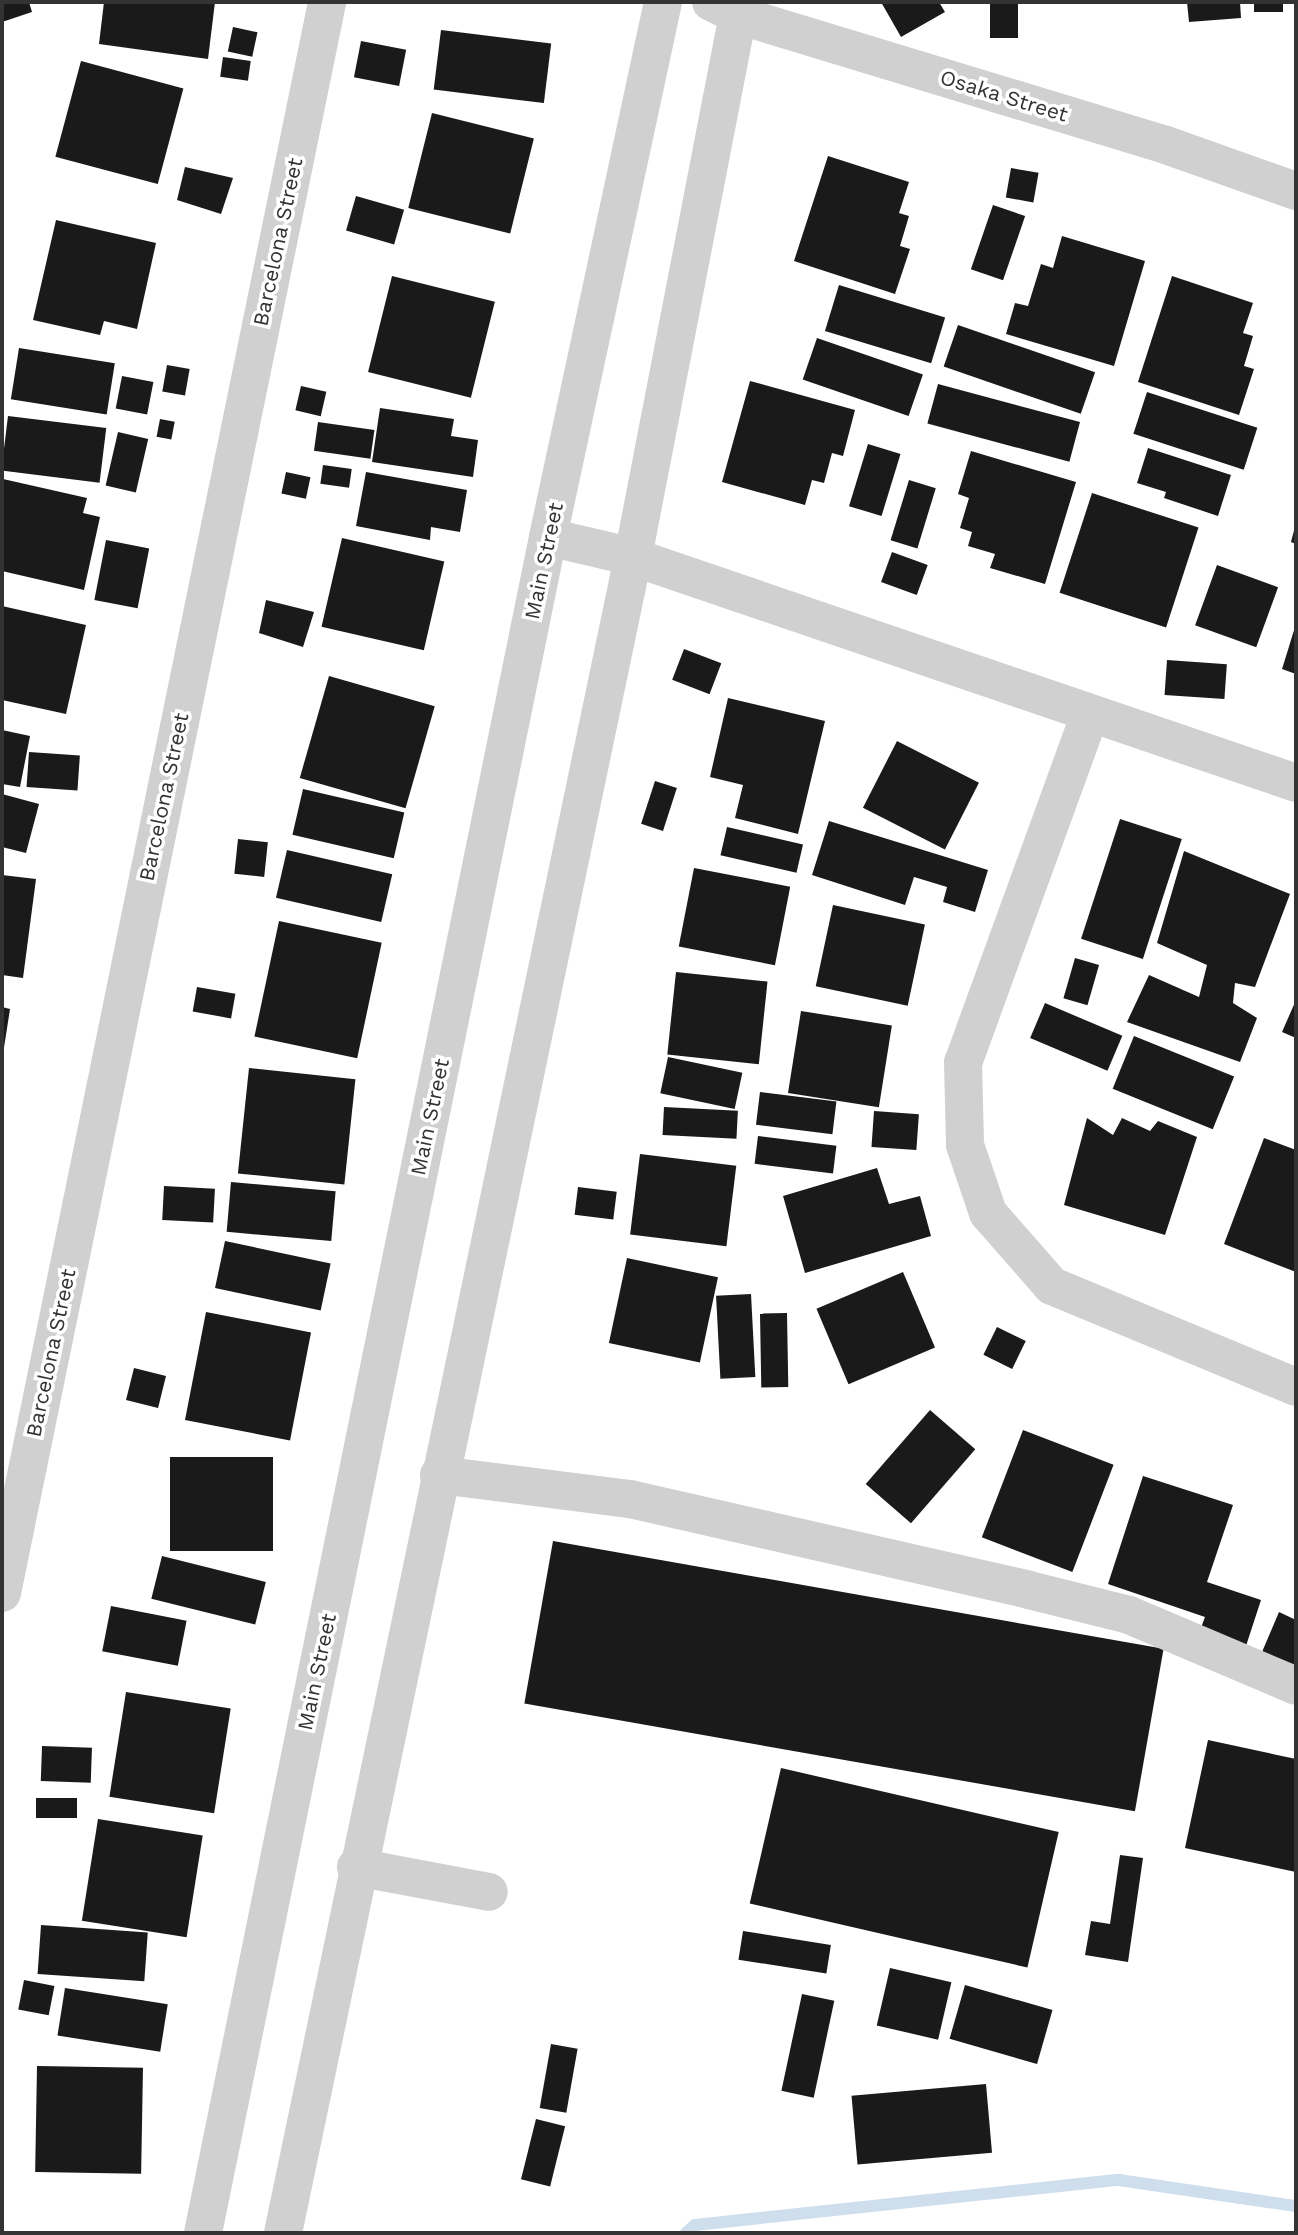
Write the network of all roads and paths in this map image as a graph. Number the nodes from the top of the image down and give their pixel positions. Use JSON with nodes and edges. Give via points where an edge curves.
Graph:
{"nodes":[{"id":1,"x":327,"y":2,"type":"edge"},
{"id":2,"x":663,"y":2,"type":"edge"},
{"id":3,"x":724,"y":8,"type":"edge"},
{"id":4,"x":1296,"y":191,"type":"edge"},
{"id":5,"x":548,"y":537,"type":"junction"},
{"id":6,"x":633,"y":557,"type":"junction"},
{"id":7,"x":1090,"y":713,"type":"junction"},
{"id":8,"x":1296,"y":783,"type":"edge"},
{"id":9,"x":1296,"y":1387,"type":"edge"},
{"id":10,"x":439,"y":1475,"type":"junction"},
{"id":11,"x":2,"y":1593,"type":"edge"},
{"id":12,"x":1296,"y":1686,"type":"edge"},
{"id":13,"x":356,"y":1867,"type":"junction"},
{"id":14,"x":489,"y":1892,"type":"dead end"},
{"id":15,"x":202,"y":2233,"type":"edge"},
{"id":16,"x":283,"y":2233,"type":"edge"}],
"edges":[{"from":1,"to":11,"type":"street","name":"Barcelona Street"},
{"from":2,"to":5,"type":"street","name":"Main Street"},
{"from":3,"to":4,"type":"street","name":"Osaka Street","via":[[1166,145]]},
{"from":3,"to":6,"type":"street"},
{"from":5,"to":6,"type":"street"},
{"from":5,"to":15,"type":"street","name":"Main Street"},
{"from":6,"to":7,"type":"street"},
{"from":6,"to":10,"type":"street"},
{"from":7,"to":8,"type":"street"},
{"from":7,"to":9,"type":"street","via":[[963,1062],[965,1145],[988,1213],[1052,1286]]},
{"from":10,"to":12,"type":"street","via":[[630,1499],[1029,1590],[1129,1615]]},
{"from":10,"to":13,"type":"street"},
{"from":13,"to":14,"type":"street"},
{"from":13,"to":16,"type":"street"}]}
